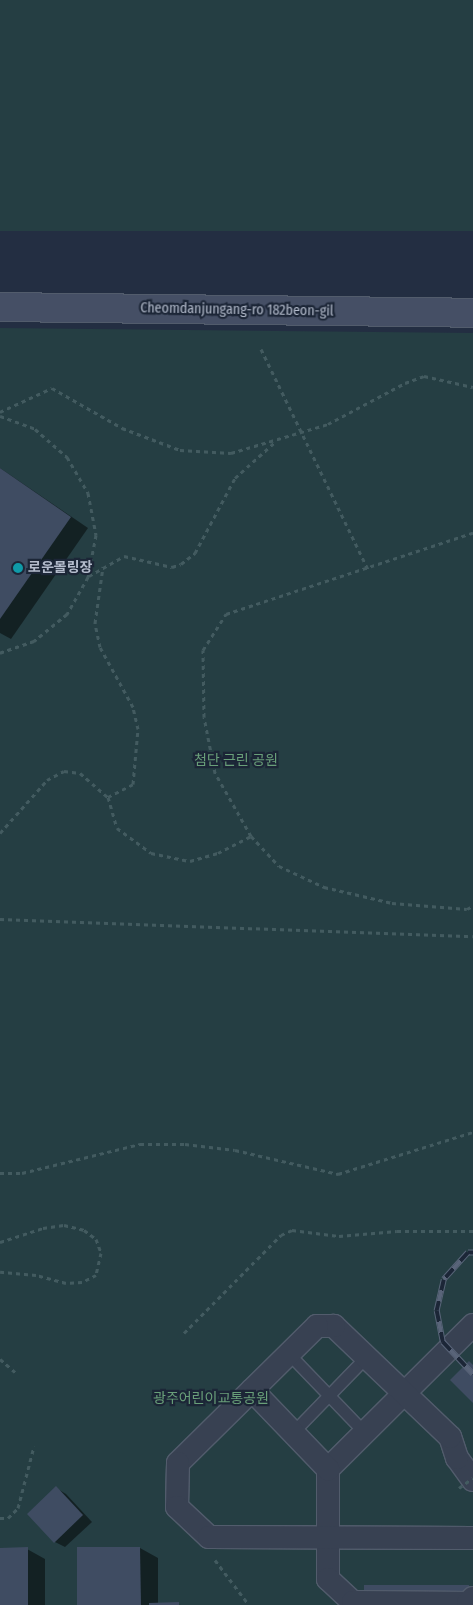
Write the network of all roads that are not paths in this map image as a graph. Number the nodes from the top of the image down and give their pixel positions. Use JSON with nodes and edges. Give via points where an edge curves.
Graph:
{"nodes":[{"id":1,"x":0,"y":308,"type":"edge"},
{"id":2,"x":473,"y":313,"type":"edge"},
{"id":3,"x":473,"y":1325,"type":"edge"},
{"id":4,"x":289,"y":1354,"type":"junction"},
{"id":5,"x":366,"y":1357,"type":"junction"},
{"id":6,"x":252,"y":1390,"type":"junction"},
{"id":7,"x":328,"y":1394,"type":"junction"},
{"id":8,"x":402,"y":1394,"type":"junction"},
{"id":9,"x":294,"y":1431,"type":"junction"},
{"id":10,"x":365,"y":1433,"type":"junction"},
{"id":11,"x":328,"y":1469,"type":"junction"},
{"id":12,"x":468,"y":1482,"type":"edge"},
{"id":13,"x":328,"y":1538,"type":"junction"},
{"id":14,"x":473,"y":1538,"type":"edge"},
{"id":15,"x":471,"y":1602,"type":"edge"}],
"edges":[{"from":1,"to":2,"type":"street","name":"Cheomdanjungang-ro 182beon-gil"},
{"from":3,"to":8,"type":"street"},
{"from":4,"to":5,"type":"street","via":[[317,1326],[334,1326]]},
{"from":4,"to":6,"type":"street"},
{"from":4,"to":7,"type":"lane"},
{"from":5,"to":7,"type":"lane"},
{"from":5,"to":8,"type":"street"},
{"from":6,"to":9,"type":"street"},
{"from":6,"to":13,"type":"street","via":[[178,1463],[178,1507],[209,1537]]},
{"from":7,"to":9,"type":"lane"},
{"from":7,"to":10,"type":"lane"},
{"from":8,"to":10,"type":"street"},
{"from":8,"to":12,"type":"street","via":[[450,1437]]},
{"from":9,"to":11,"type":"street"},
{"from":10,"to":11,"type":"street"},
{"from":11,"to":13,"type":"street"},
{"from":13,"to":14,"type":"street"},
{"from":13,"to":15,"type":"street","via":[[328,1579],[353,1602]]}]}
